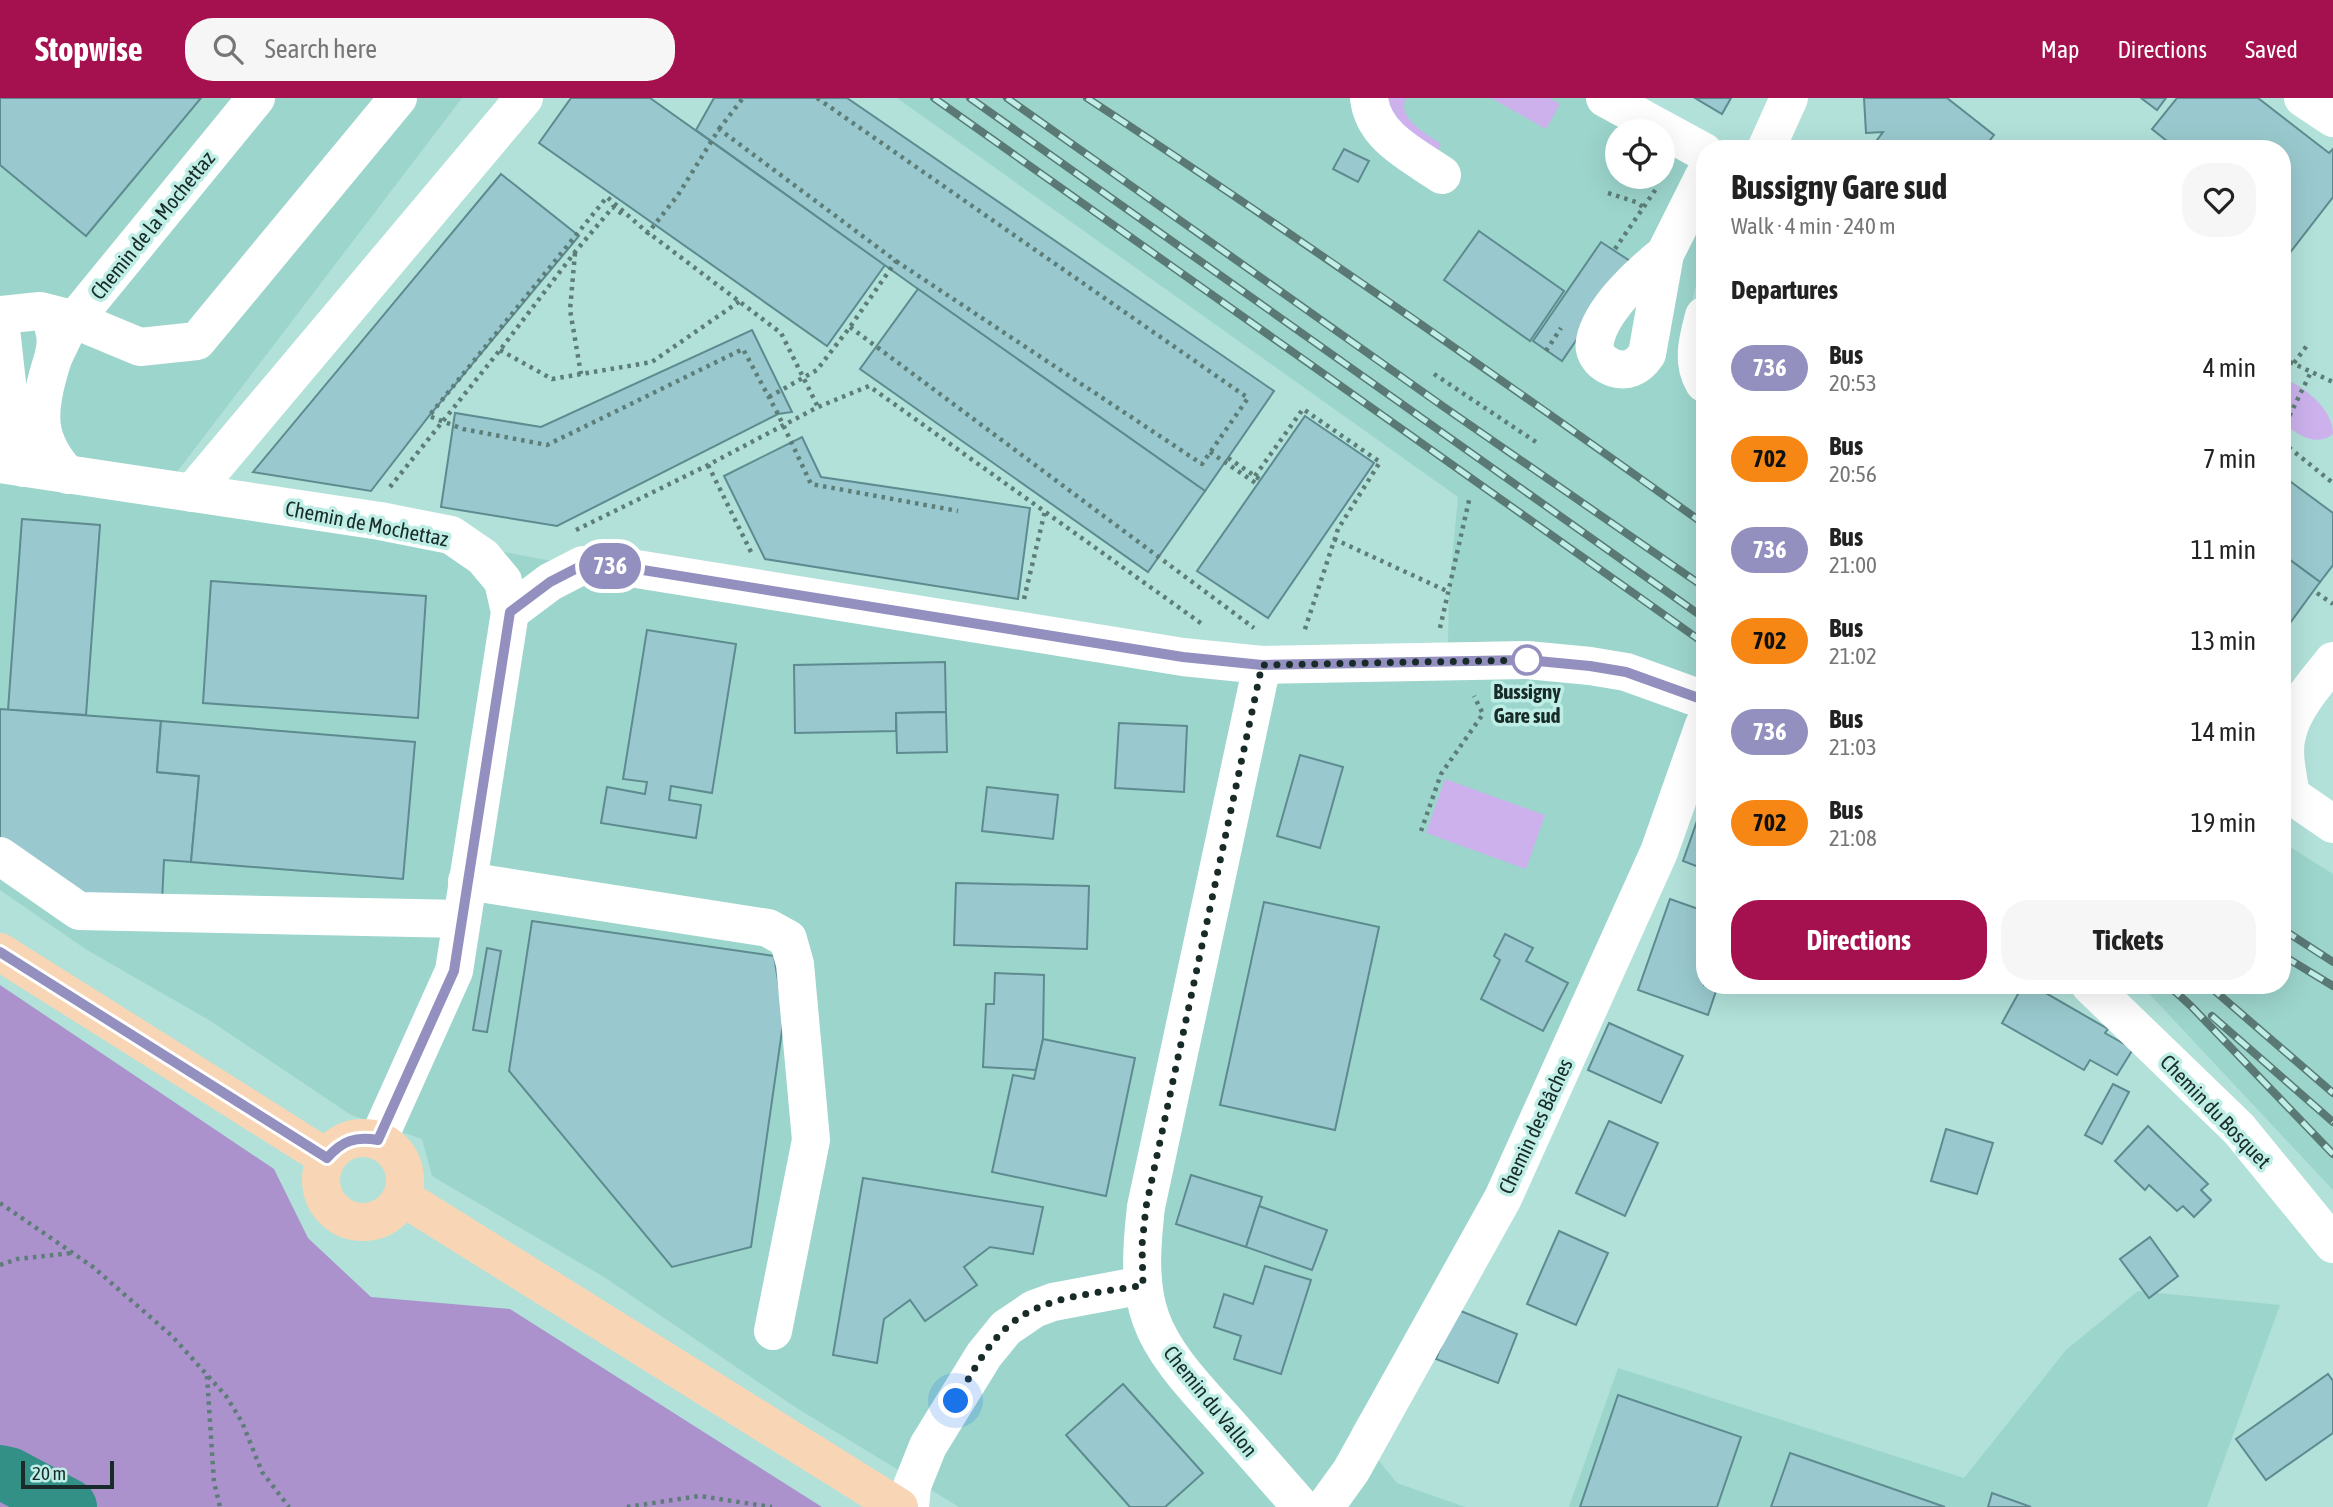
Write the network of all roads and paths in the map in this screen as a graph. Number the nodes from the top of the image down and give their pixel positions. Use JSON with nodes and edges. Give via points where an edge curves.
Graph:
{"nodes":[{"id":1,"x":256,"y":98,"type":"edge"},
{"id":2,"x":398,"y":98,"type":"edge"},
{"id":3,"x":524,"y":98,"type":"edge"},
{"id":4,"x":743,"y":98,"type":"edge"},
{"id":5,"x":817,"y":98,"type":"edge"},
{"id":6,"x":1369,"y":98,"type":"edge"},
{"id":7,"x":1605,"y":98,"type":"edge"},
{"id":8,"x":1789,"y":98,"type":"edge"},
{"id":9,"x":2303,"y":98,"type":"edge"},
{"id":10,"x":2333,"y":118,"type":"edge"},
{"id":11,"x":719,"y":130,"type":"junction"},
{"id":12,"x":1770,"y":140,"type":"edge"},
{"id":13,"x":1696,"y":148,"type":"edge"},
{"id":14,"x":1442,"y":175,"type":"dead end"},
{"id":15,"x":1696,"y":192,"type":"edge"},
{"id":16,"x":1608,"y":193,"type":"dead end"},
{"id":17,"x":1643,"y":207,"type":"dead end"},
{"id":18,"x":648,"y":233,"type":"junction"},
{"id":19,"x":575,"y":252,"type":"junction"},
{"id":20,"x":1665,"y":254,"type":"dead end"},
{"id":21,"x":896,"y":261,"type":"junction"},
{"id":22,"x":740,"y":301,"type":"junction"},
{"id":23,"x":57,"y":315,"type":"junction"},
{"id":24,"x":0,"y":318,"type":"edge"},
{"id":25,"x":850,"y":327,"type":"junction"},
{"id":26,"x":2308,"y":344,"type":"dead end"},
{"id":27,"x":500,"y":350,"type":"junction"},
{"id":28,"x":2311,"y":372,"type":"junction"},
{"id":29,"x":581,"y":374,"type":"junction"},
{"id":30,"x":1434,"y":374,"type":"dead end"},
{"id":31,"x":2333,"y":382,"type":"edge"},
{"id":32,"x":769,"y":397,"type":"junction"},
{"id":33,"x":818,"y":407,"type":"junction"},
{"id":34,"x":2291,"y":413,"type":"edge"},
{"id":35,"x":1536,"y":442,"type":"dead end"},
{"id":36,"x":2291,"y":449,"type":"edge"},
{"id":37,"x":1210,"y":452,"type":"junction"},
{"id":38,"x":1228,"y":458,"type":"dead end"},
{"id":39,"x":708,"y":465,"type":"junction"},
{"id":40,"x":12,"y":466,"type":"edge"},
{"id":41,"x":68,"y":475,"type":"junction"},
{"id":42,"x":1255,"y":476,"type":"junction"},
{"id":43,"x":2333,"y":482,"type":"edge"},
{"id":44,"x":192,"y":493,"type":"junction"},
{"id":45,"x":383,"y":495,"type":"dead end"},
{"id":46,"x":1470,"y":496,"type":"dead end"},
{"id":47,"x":958,"y":511,"type":"dead end"},
{"id":48,"x":1045,"y":511,"type":"junction"},
{"id":49,"x":574,"y":531,"type":"dead end"},
{"id":50,"x":1334,"y":538,"type":"junction"},
{"id":51,"x":754,"y":557,"type":"dead end"},
{"id":52,"x":1448,"y":592,"type":"junction"},
{"id":53,"x":2317,"y":593,"type":"dead end"},
{"id":54,"x":2333,"y":603,"type":"edge"},
{"id":55,"x":1021,"y":611,"type":"dead end"},
{"id":56,"x":510,"y":612,"type":"junction"},
{"id":57,"x":1212,"y":631,"type":"dead end"},
{"id":58,"x":1301,"y":642,"type":"dead end"},
{"id":59,"x":1261,"y":649,"type":"junction"},
{"id":60,"x":1432,"y":661,"type":"junction"},
{"id":61,"x":2333,"y":661,"type":"edge"},
{"id":62,"x":1474,"y":694,"type":"dead end"},
{"id":63,"x":1696,"y":697,"type":"edge"},
{"id":64,"x":2291,"y":722,"type":"edge"},
{"id":65,"x":1696,"y":748,"type":"edge"},
{"id":66,"x":2291,"y":795,"type":"edge"},
{"id":67,"x":2333,"y":824,"type":"edge"},
{"id":68,"x":1421,"y":831,"type":"dead end"},
{"id":69,"x":0,"y":856,"type":"edge"},
{"id":70,"x":467,"y":881,"type":"junction"},
{"id":71,"x":462,"y":919,"type":"junction"},
{"id":72,"x":0,"y":952,"type":"edge"},
{"id":73,"x":2099,"y":994,"type":"edge"},
{"id":74,"x":378,"y":1140,"type":"junction"},
{"id":75,"x":327,"y":1158,"type":"junction"},
{"id":76,"x":402,"y":1196,"type":"junction"},
{"id":77,"x":0,"y":1203,"type":"edge"},
{"id":78,"x":2333,"y":1244,"type":"edge"},
{"id":79,"x":73,"y":1253,"type":"junction"},
{"id":80,"x":0,"y":1265,"type":"edge"},
{"id":81,"x":1143,"y":1285,"type":"junction"},
{"id":82,"x":773,"y":1331,"type":"dead end"},
{"id":83,"x":207,"y":1375,"type":"junction"},
{"id":84,"x":219,"y":1507,"type":"edge"},
{"id":85,"x":289,"y":1507,"type":"edge"},
{"id":86,"x":626,"y":1507,"type":"edge"},
{"id":87,"x":772,"y":1507,"type":"edge"},
{"id":88,"x":900,"y":1507,"type":"edge"},
{"id":89,"x":910,"y":1507,"type":"edge"},
{"id":90,"x":1301,"y":1507,"type":"edge"},
{"id":91,"x":1325,"y":1507,"type":"edge"}],
"edges":[{"from":1,"to":23,"type":"street","name":"Chemin de la Mochettaz"},
{"from":2,"to":23,"type":"street","via":[[197,341],[140,347]]},
{"from":3,"to":44,"type":"street"},
{"from":4,"to":11,"type":"path"},
{"from":5,"to":37,"type":"path","via":[[1248,398]]},
{"from":6,"to":14,"type":"street","via":[[1376,124],[1390,139]]},
{"from":7,"to":13,"type":"street"},
{"from":8,"to":12,"type":"street"},
{"from":9,"to":10,"type":"street"},
{"from":11,"to":18,"type":"path"},
{"from":11,"to":21,"type":"path"},
{"from":15,"to":20,"type":"street"},
{"from":16,"to":17,"type":"path"},
{"from":18,"to":19,"type":"path","via":[[613,207]]},
{"from":18,"to":22,"type":"path"},
{"from":18,"to":32,"type":"path","via":[[607,197],[429,416],[463,429],[547,445],[743,349]]},
{"from":19,"to":27,"type":"path"},
{"from":19,"to":29,"type":"path","via":[[570,310]]},
{"from":21,"to":25,"type":"path"},
{"from":21,"to":37,"type":"path","via":[[1202,464]]},
{"from":22,"to":29,"type":"path","via":[[652,362]]},
{"from":22,"to":33,"type":"path","via":[[780,333]]},
{"from":23,"to":24,"type":"street"},
{"from":23,"to":41,"type":"street","name":"Chemin de la Mochettaz","via":[[67,329],[41,396],[40,416],[53,459]]},
{"from":24,"to":40,"type":"street"},
{"from":25,"to":32,"type":"path","via":[[817,370]]},
{"from":25,"to":59,"type":"path"},
{"from":26,"to":28,"type":"path","via":[[2292,363]]},
{"from":27,"to":29,"type":"path","via":[[552,379]]},
{"from":27,"to":45,"type":"path"},
{"from":28,"to":31,"type":"path"},
{"from":28,"to":34,"type":"path"},
{"from":30,"to":35,"type":"path"},
{"from":32,"to":47,"type":"path","via":[[811,484]]},
{"from":33,"to":39,"type":"path"},
{"from":33,"to":48,"type":"path","via":[[869,386]]},
{"from":36,"to":43,"type":"path"},
{"from":37,"to":42,"type":"path","via":[[1259,482]]},
{"from":38,"to":42,"type":"path"},
{"from":39,"to":49,"type":"path"},
{"from":39,"to":51,"type":"path"},
{"from":40,"to":41,"type":"street","name":"Chemin de Mochettaz"},
{"from":41,"to":44,"type":"street","name":"Chemin de Mochettaz"},
{"from":42,"to":50,"type":"path","via":[[1303,409],[1380,462]]},
{"from":44,"to":56,"type":"street","name":"Chemin de Mochettaz","via":[[451,536],[483,557],[503,581]]},
{"from":46,"to":52,"type":"path"},
{"from":48,"to":55,"type":"path"},
{"from":48,"to":57,"type":"path"},
{"from":50,"to":52,"type":"path"},
{"from":50,"to":58,"type":"path"},
{"from":52,"to":60,"type":"path"},
{"from":53,"to":54,"type":"path"},
{"from":56,"to":59,"type":"street","via":[[550,582],[583,565],[618,566],[1183,657]]},
{"from":56,"to":70,"type":"street"},
{"from":59,"to":60,"type":"street"},
{"from":59,"to":81,"type":"street","name":"Chemin du Vallon","via":[[1146,1207]]},
{"from":60,"to":63,"type":"street","via":[[1527,660],[1590,666],[1626,672]]},
{"from":61,"to":64,"type":"street"},
{"from":62,"to":68,"type":"path","via":[[1483,714],[1441,774]]},
{"from":65,"to":91,"type":"street","name":"Chemin des Bâches","via":[[1659,852],[1503,1198],[1351,1471]]},
{"from":66,"to":67,"type":"street"},
{"from":69,"to":71,"type":"street","via":[[79,911]]},
{"from":70,"to":71,"type":"street"},
{"from":70,"to":82,"type":"street","via":[[768,928],[788,939],[795,964],[811,1140]]},
{"from":71,"to":74,"type":"street","via":[[454,971]]},
{"from":72,"to":75,"type":"main road"},
{"from":73,"to":78,"type":"street","name":"Chemin du Bosquet","via":[[2239,1129]]},
{"from":74,"to":75,"type":"main road","via":[[349,1140]]},
{"from":74,"to":76,"type":"main road","via":[[390,1147],[404,1170]]},
{"from":75,"to":76,"type":"main road","via":[[321,1184],[324,1198],[344,1217],[370,1221],[389,1212]]},
{"from":76,"to":88,"type":"main road"},
{"from":77,"to":79,"type":"path"},
{"from":79,"to":80,"type":"path"},
{"from":79,"to":83,"type":"path","via":[[172,1336]]},
{"from":81,"to":89,"type":"street","via":[[1053,1302],[1006,1328],[928,1446],[912,1486]]},
{"from":81,"to":90,"type":"street","name":"Chemin du Vallon","via":[[1151,1319],[1189,1380]]},
{"from":83,"to":84,"type":"path"},
{"from":83,"to":85,"type":"path","via":[[242,1422],[261,1472]]},
{"from":86,"to":87,"type":"path","via":[[699,1496]]}]}
